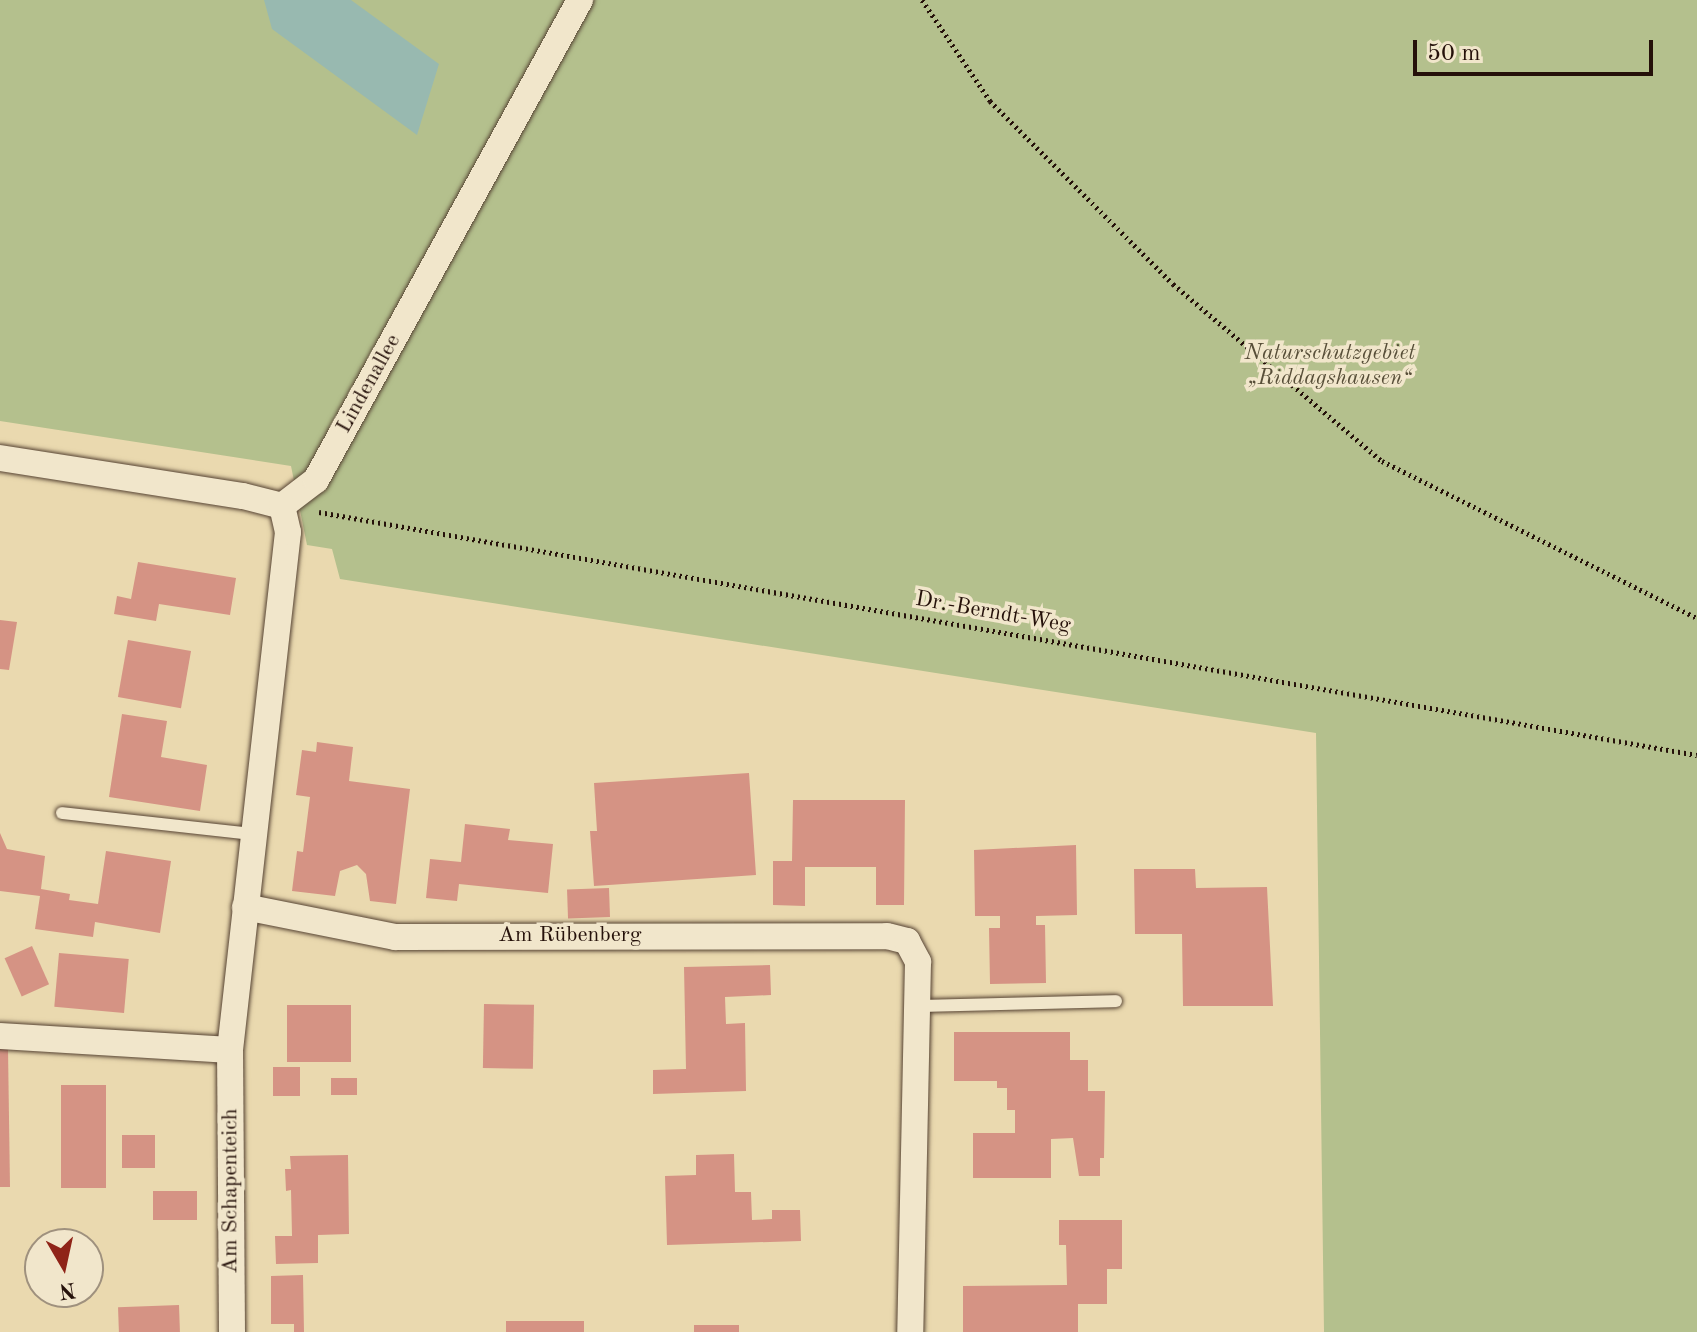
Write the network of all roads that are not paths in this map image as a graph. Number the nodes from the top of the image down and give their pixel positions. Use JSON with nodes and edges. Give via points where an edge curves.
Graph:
{"nodes":[{"id":1,"x":580,"y":0,"type":"edge"},
{"id":2,"x":0,"y":458,"type":"edge"},
{"id":3,"x":282,"y":506,"type":"junction"},
{"id":4,"x":62,"y":813,"type":"dead end"},
{"id":5,"x":253,"y":834,"type":"junction"},
{"id":6,"x":245,"y":907,"type":"junction"},
{"id":7,"x":1116,"y":1001,"type":"dead end"},
{"id":8,"x":916,"y":1006,"type":"junction"},
{"id":9,"x":0,"y":1036,"type":"edge"},
{"id":10,"x":230,"y":1050,"type":"junction"},
{"id":11,"x":232,"y":1332,"type":"edge"},
{"id":12,"x":910,"y":1332,"type":"edge"}],
"edges":[{"from":1,"to":3,"type":"street","name":"Lindenallee","via":[[316,480]]},
{"from":2,"to":3,"type":"street"},
{"from":3,"to":5,"type":"street","via":[[288,532]]},
{"from":4,"to":5,"type":"lane"},
{"from":5,"to":6,"type":"street"},
{"from":6,"to":8,"type":"street","name":"Am Rübenberg","via":[[395,937],[887,936],[907,941],[918,962]]},
{"from":6,"to":10,"type":"street","name":"Am Schapenteich"},
{"from":7,"to":8,"type":"lane"},
{"from":8,"to":12,"type":"street","name":"Am Rübenberg"},
{"from":9,"to":10,"type":"street"},
{"from":10,"to":11,"type":"street","name":"Am Schapenteich"}]}
